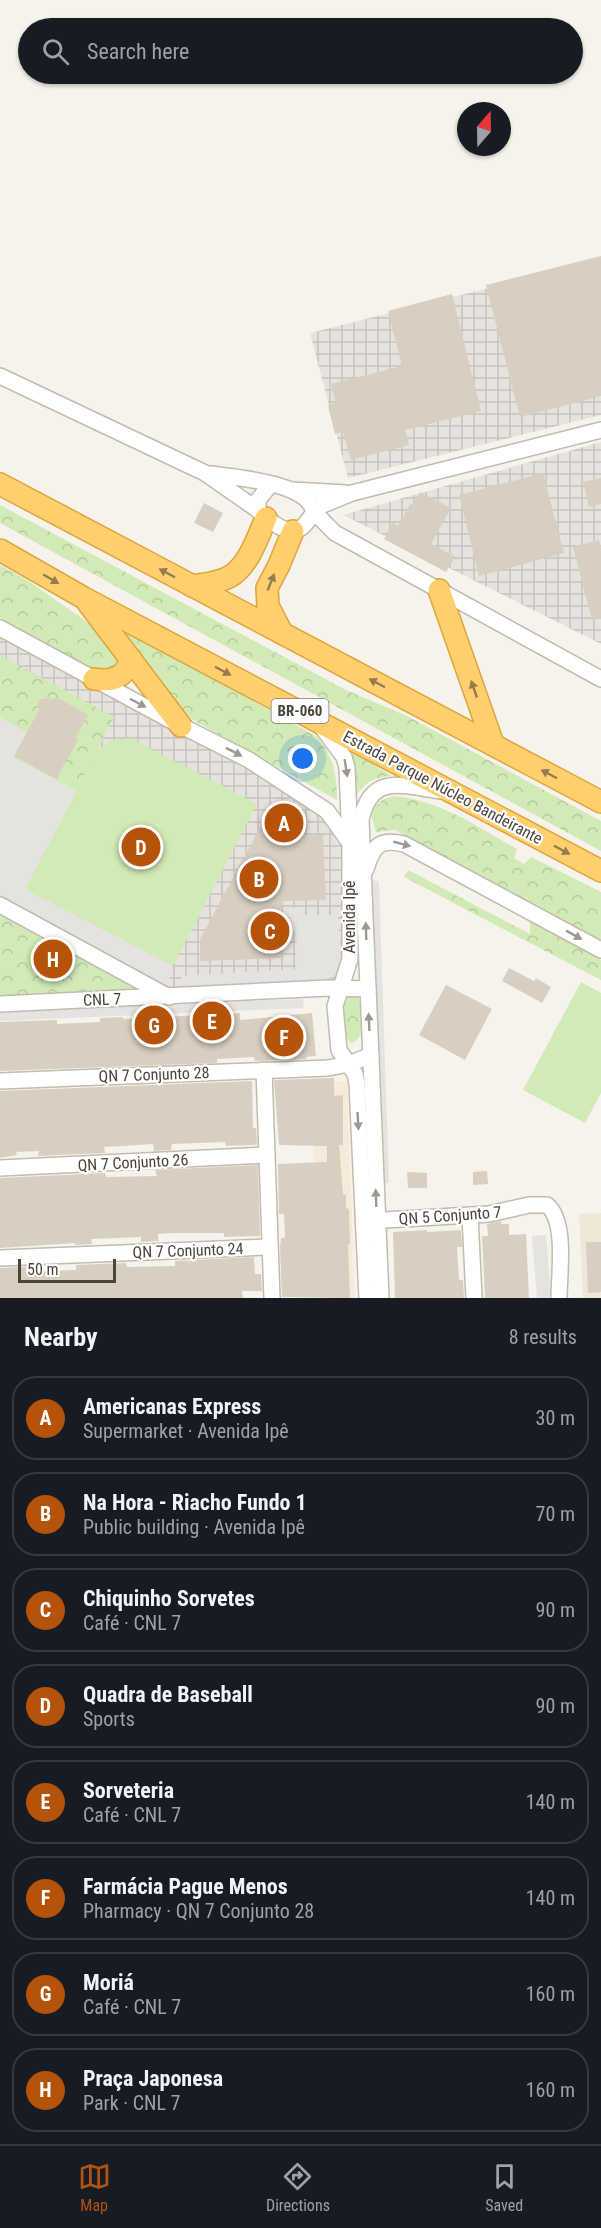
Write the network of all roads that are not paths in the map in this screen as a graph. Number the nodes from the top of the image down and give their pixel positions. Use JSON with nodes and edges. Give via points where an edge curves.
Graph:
{"nodes":[{"id":1,"x":0,"y":376,"type":"edge"},
{"id":2,"x":601,"y":430,"type":"edge"},
{"id":3,"x":205,"y":473,"type":"junction"},
{"id":4,"x":0,"y":484,"type":"edge"},
{"id":5,"x":271,"y":484,"type":"junction"},
{"id":6,"x":290,"y":490,"type":"junction"},
{"id":7,"x":352,"y":493,"type":"junction"},
{"id":8,"x":314,"y":510,"type":"junction"},
{"id":9,"x":262,"y":514,"type":"junction"},
{"id":10,"x":297,"y":529,"type":"junction"},
{"id":11,"x":335,"y":533,"type":"junction"},
{"id":12,"x":0,"y":550,"type":"edge"},
{"id":13,"x":192,"y":586,"type":"junction"},
{"id":14,"x":439,"y":590,"type":"junction"},
{"id":15,"x":84,"y":598,"type":"junction"},
{"id":16,"x":0,"y":628,"type":"edge"},
{"id":17,"x":282,"y":633,"type":"junction"},
{"id":18,"x":131,"y":659,"type":"junction"},
{"id":19,"x":94,"y":679,"type":"junction"},
{"id":20,"x":601,"y":679,"type":"edge"},
{"id":21,"x":316,"y":719,"type":"junction"},
{"id":22,"x":181,"y":726,"type":"junction"},
{"id":23,"x":493,"y":744,"type":"junction"},
{"id":24,"x":452,"y":792,"type":"junction"},
{"id":25,"x":601,"y":802,"type":"edge"},
{"id":26,"x":350,"y":843,"type":"junction"},
{"id":27,"x":601,"y":871,"type":"edge"},
{"id":28,"x":364,"y":875,"type":"junction"},
{"id":29,"x":0,"y":905,"type":"edge"},
{"id":30,"x":601,"y":950,"type":"edge"},
{"id":31,"x":340,"y":988,"type":"junction"},
{"id":32,"x":311,"y":989,"type":"junction"},
{"id":33,"x":368,"y":989,"type":"junction"},
{"id":34,"x":169,"y":997,"type":"junction"},
{"id":35,"x":0,"y":1004,"type":"edge"},
{"id":36,"x":335,"y":1006,"type":"junction"},
{"id":37,"x":338,"y":1043,"type":"junction"},
{"id":38,"x":370,"y":1055,"type":"junction"},
{"id":39,"x":349,"y":1064,"type":"junction"},
{"id":40,"x":307,"y":1067,"type":"junction"},
{"id":41,"x":264,"y":1070,"type":"junction"},
{"id":42,"x":0,"y":1081,"type":"edge"},
{"id":43,"x":267,"y":1155,"type":"junction"},
{"id":44,"x":0,"y":1168,"type":"edge"},
{"id":45,"x":470,"y":1215,"type":"junction"},
{"id":46,"x":370,"y":1221,"type":"junction"},
{"id":47,"x":269,"y":1247,"type":"junction"},
{"id":48,"x":0,"y":1258,"type":"edge"},
{"id":49,"x":272,"y":1298,"type":"edge"},
{"id":50,"x":367,"y":1298,"type":"edge"},
{"id":51,"x":381,"y":1298,"type":"edge"},
{"id":52,"x":474,"y":1298,"type":"edge"},
{"id":53,"x":559,"y":1298,"type":"edge"}],
"edges":[{"from":1,"to":3,"type":"street"},
{"from":2,"to":7,"type":"street"},
{"from":3,"to":5,"type":"street"},
{"from":3,"to":9,"type":"street"},
{"from":13,"to":4,"type":"highway","one_way":true},
{"from":5,"to":6,"type":"street"},
{"from":5,"to":9,"type":"street","via":[[258,500]]},
{"from":6,"to":7,"type":"street"},
{"from":6,"to":8,"type":"street"},
{"from":7,"to":8,"type":"street"},
{"from":8,"to":10,"type":"street"},
{"from":8,"to":11,"type":"street"},
{"from":9,"to":10,"type":"street"},
{"from":9,"to":13,"type":"highway","via":[[238,571],[225,579]]},
{"from":10,"to":11,"type":"street"},
{"from":17,"to":10,"type":"highway","one_way":true,"via":[[268,606],[267,588]]},
{"from":11,"to":14,"type":"street"},
{"from":12,"to":15,"type":"highway","name":"Estrada Parque Núcleo Bandeirante","number":"BR-060","one_way":true},
{"from":13,"to":17,"type":"highway"},
{"from":14,"to":20,"type":"street"},
{"from":23,"to":14,"type":"highway","one_way":true},
{"from":15,"to":18,"type":"highway"},
{"from":15,"to":21,"type":"highway","name":"Estrada Parque Núcleo Bandeirante","number":"BR-060","one_way":true},
{"from":16,"to":19,"type":"street"},
{"from":23,"to":17,"type":"highway","one_way":true},
{"from":18,"to":19,"type":"highway","via":[[121,676],[108,681]]},
{"from":18,"to":22,"type":"highway"},
{"from":19,"to":22,"type":"street","one_way":true},
{"from":21,"to":24,"type":"highway","name":"Estrada Parque Núcleo Bandeirante","number":"BR-060"},
{"from":21,"to":26,"type":"street","name":"Avenida Ipê","one_way":true,"via":[[344,757]]},
{"from":22,"to":26,"type":"street","one_way":true,"via":[[249,760],[327,811]]},
{"from":25,"to":23,"type":"highway","one_way":true},
{"from":24,"to":27,"type":"highway","name":"Estrada Parque Núcleo Bandeirante","number":"BR-060","one_way":true},
{"from":24,"to":28,"type":"street","name":"Avenida Ipê","via":[[396,785],[371,795],[362,820]]},
{"from":26,"to":31,"type":"street","name":"Avenida Ipê","via":[[350,959]]},
{"from":28,"to":30,"type":"street","one_way":true,"via":[[378,846],[387,842],[404,844]]},
{"from":33,"to":28,"type":"street","name":"Avenida Ipê","one_way":true},
{"from":29,"to":34,"type":"street"},
{"from":31,"to":32,"type":"street","name":"CNL 7"},
{"from":31,"to":33,"type":"street","name":"CNL 7"},
{"from":31,"to":36,"type":"street","name":"Avenida Ipê"},
{"from":32,"to":34,"type":"street","name":"CNL 7"},
{"from":32,"to":36,"type":"street"},
{"from":38,"to":33,"type":"street","name":"Avenida Ipê","one_way":true},
{"from":34,"to":35,"type":"street","name":"CNL 7"},
{"from":36,"to":37,"type":"street","name":"Avenida Ipê"},
{"from":37,"to":39,"type":"street","name":"Avenida Ipê"},
{"from":37,"to":40,"type":"street"},
{"from":38,"to":39,"type":"street","name":"QN 7 Conjunto 28"},
{"from":46,"to":38,"type":"street","name":"Avenida Ipê","one_way":true},
{"from":39,"to":40,"type":"street","name":"QN 7 Conjunto 28"},
{"from":39,"to":46,"type":"street","name":"Avenida Ipê","one_way":true,"via":[[357,1084]]},
{"from":40,"to":41,"type":"street","name":"QN 7 Conjunto 28"},
{"from":41,"to":42,"type":"street","name":"QN 7 Conjunto 28"},
{"from":41,"to":43,"type":"street"},
{"from":43,"to":44,"type":"street","name":"QN 7 Conjunto 26"},
{"from":43,"to":47,"type":"street"},
{"from":45,"to":46,"type":"street","name":"QN 5 Conjunto 7"},
{"from":45,"to":52,"type":"street"},
{"from":45,"to":53,"type":"street","name":"QN 5 Conjunto 7","via":[[542,1203],[550,1206],[559,1224]]},
{"from":46,"to":50,"type":"street","name":"Avenida Ipê"},
{"from":46,"to":51,"type":"street","name":"Avenida Ipê"},
{"from":47,"to":48,"type":"street","name":"QN 7 Conjunto 24"},
{"from":47,"to":49,"type":"street"}]}
